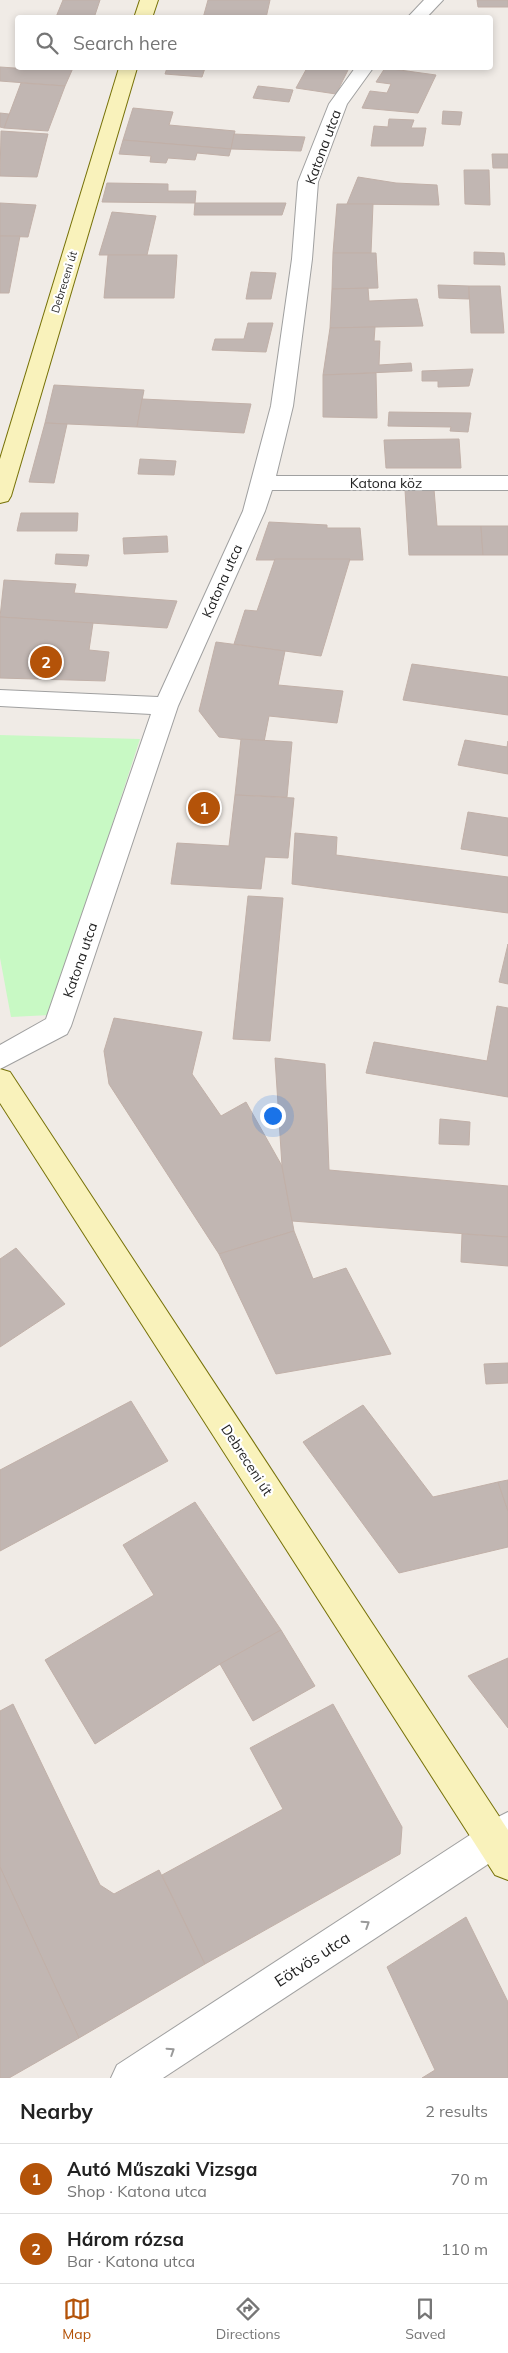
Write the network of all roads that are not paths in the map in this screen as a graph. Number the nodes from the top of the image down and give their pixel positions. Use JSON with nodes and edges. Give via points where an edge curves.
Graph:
{"nodes":[{"id":1,"x":148,"y":0,"type":"edge"},
{"id":2,"x":434,"y":0,"type":"edge"},
{"id":3,"x":144,"y":15,"type":"edge"},
{"id":4,"x":418,"y":15,"type":"edge"},
{"id":5,"x":127,"y":70,"type":"edge"},
{"id":6,"x":363,"y":70,"type":"edge"},
{"id":7,"x":263,"y":483,"type":"junction"},
{"id":8,"x":508,"y":483,"type":"edge"},
{"id":9,"x":0,"y":496,"type":"edge"},
{"id":10,"x":0,"y":698,"type":"edge"},
{"id":11,"x":166,"y":706,"type":"junction"},
{"id":12,"x":0,"y":1058,"type":"edge"},
{"id":13,"x":0,"y":1080,"type":"edge"},
{"id":14,"x":503,"y":1844,"type":"edge"},
{"id":15,"x":130,"y":2078,"type":"edge"}],
"edges":[{"from":1,"to":3,"type":"street"},
{"from":2,"to":4,"type":"street"},
{"from":5,"to":9,"type":"street","name":"Debreceni út"},
{"from":6,"to":7,"type":"street","name":"Katona utca","via":[[338,104],[308,182],[302,259],[282,406]]},
{"from":7,"to":8,"type":"street","name":"Katona köz"},
{"from":7,"to":11,"type":"street","name":"Katona utca","via":[[254,511]]},
{"from":10,"to":11,"type":"street"},
{"from":11,"to":12,"type":"street","name":"Katona utca","via":[[57,1026]]},
{"from":13,"to":14,"type":"street","name":"Debreceni út"},
{"from":15,"to":14,"type":"street","name":"Eötvös utca","one_way":true}]}
